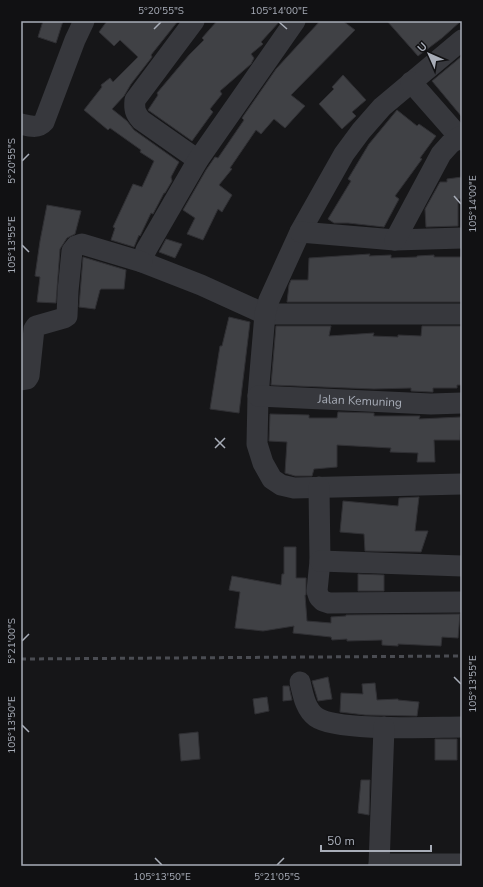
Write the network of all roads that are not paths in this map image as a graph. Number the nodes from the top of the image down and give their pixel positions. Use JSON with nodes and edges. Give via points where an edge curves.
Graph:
{"nodes":[{"id":1,"x":84,"y":21,"type":"edge"},
{"id":2,"x":194,"y":21,"type":"edge"},
{"id":3,"x":295,"y":21,"type":"edge"},
{"id":4,"x":462,"y":40,"type":"edge"},
{"id":5,"x":412,"y":82,"type":"junction"},
{"id":6,"x":21,"y":124,"type":"edge"},
{"id":7,"x":461,"y":139,"type":"edge"},
{"id":8,"x":198,"y":160,"type":"junction"},
{"id":9,"x":300,"y":232,"type":"junction"},
{"id":10,"x":462,"y":238,"type":"edge"},
{"id":11,"x":395,"y":240,"type":"junction"},
{"id":12,"x":142,"y":262,"type":"junction"},
{"id":13,"x":264,"y":314,"type":"junction"},
{"id":14,"x":462,"y":314,"type":"edge"},
{"id":15,"x":21,"y":380,"type":"edge"},
{"id":16,"x":258,"y":396,"type":"junction"},
{"id":17,"x":462,"y":403,"type":"edge"},
{"id":18,"x":462,"y":484,"type":"edge"},
{"id":19,"x":319,"y":487,"type":"junction"},
{"id":20,"x":320,"y":561,"type":"junction"},
{"id":21,"x":462,"y":566,"type":"edge"},
{"id":22,"x":462,"y":602,"type":"edge"},
{"id":23,"x":300,"y":682,"type":"dead end"},
{"id":24,"x":384,"y":727,"type":"junction"},
{"id":25,"x":462,"y":727,"type":"edge"},
{"id":26,"x":462,"y":864,"type":"edge"},
{"id":27,"x":379,"y":865,"type":"edge"}],
"edges":[{"from":1,"to":6,"type":"street","via":[[44,122],[35,127]]},
{"from":2,"to":8,"type":"street","via":[[135,100],[134,108],[141,120]]},
{"from":3,"to":8,"type":"street"},
{"from":4,"to":5,"type":"street"},
{"from":5,"to":7,"type":"street"},
{"from":5,"to":9,"type":"street","via":[[382,106],[361,131],[344,154]]},
{"from":7,"to":11,"type":"street","via":[[450,144],[441,154]]},
{"from":8,"to":12,"type":"street","via":[[146,250]]},
{"from":9,"to":11,"type":"street"},
{"from":9,"to":13,"type":"street"},
{"from":10,"to":11,"type":"street"},
{"from":12,"to":13,"type":"street"},
{"from":12,"to":15,"type":"street","via":[[82,244],[76,246],[72,251],[67,316],[36,326],[29,376]]},
{"from":13,"to":14,"type":"street"},
{"from":13,"to":16,"type":"street"},
{"from":16,"to":17,"type":"street","name":"Jalan Kemuning","via":[[431,404]]},
{"from":16,"to":19,"type":"street","via":[[257,444],[272,479],[281,486]]},
{"from":18,"to":19,"type":"street"},
{"from":19,"to":20,"type":"street"},
{"from":20,"to":21,"type":"street"},
{"from":20,"to":22,"type":"street","via":[[317,591],[319,597],[329,603]]},
{"from":23,"to":24,"type":"street","via":[[308,707],[316,717],[340,725]]},
{"from":24,"to":25,"type":"street"},
{"from":24,"to":27,"type":"street"},
{"from":26,"to":27,"type":"street"}]}
